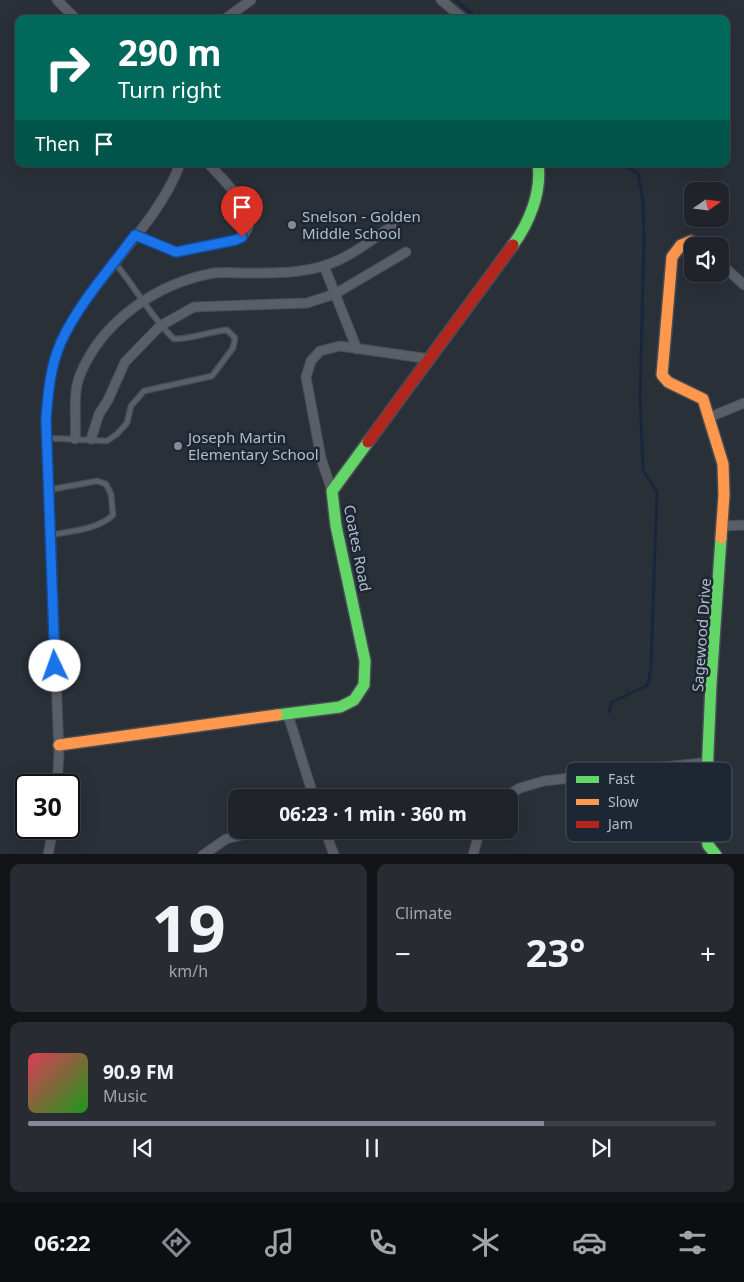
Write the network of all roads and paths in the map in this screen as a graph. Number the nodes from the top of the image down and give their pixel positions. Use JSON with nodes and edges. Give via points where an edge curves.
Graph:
{"nodes":[{"id":1,"x":56,"y":0,"type":"edge"},
{"id":2,"x":252,"y":0,"type":"edge"},
{"id":3,"x":441,"y":0,"type":"edge"},
{"id":4,"x":72,"y":15,"type":"edge"},
{"id":5,"x":231,"y":15,"type":"edge"},
{"id":6,"x":459,"y":15,"type":"edge"},
{"id":7,"x":179,"y":167,"type":"edge"},
{"id":8,"x":211,"y":167,"type":"edge"},
{"id":9,"x":538,"y":167,"type":"edge"},
{"id":10,"x":392,"y":226,"type":"dead end"},
{"id":11,"x":135,"y":235,"type":"junction"},
{"id":12,"x":684,"y":244,"type":"edge"},
{"id":13,"x":406,"y":252,"type":"dead end"},
{"id":14,"x":115,"y":263,"type":"junction"},
{"id":15,"x":324,"y":266,"type":"junction"},
{"id":16,"x":729,"y":272,"type":"edge"},
{"id":17,"x":744,"y":286,"type":"edge"},
{"id":18,"x":335,"y":294,"type":"junction"},
{"id":19,"x":142,"y":302,"type":"junction"},
{"id":20,"x":160,"y":326,"type":"junction"},
{"id":21,"x":357,"y":349,"type":"junction"},
{"id":22,"x":430,"y":359,"type":"junction"},
{"id":23,"x":744,"y":403,"type":"edge"},
{"id":24,"x":710,"y":417,"type":"junction"},
{"id":25,"x":46,"y":438,"type":"junction"},
{"id":26,"x":75,"y":438,"type":"junction"},
{"id":27,"x":90,"y":438,"type":"junction"},
{"id":28,"x":48,"y":490,"type":"junction"},
{"id":29,"x":332,"y":491,"type":"junction"},
{"id":30,"x":744,"y":525,"type":"edge"},
{"id":31,"x":723,"y":526,"type":"junction"},
{"id":32,"x":50,"y":534,"type":"junction"},
{"id":33,"x":288,"y":715,"type":"junction"},
{"id":34,"x":59,"y":746,"type":"junction"},
{"id":35,"x":709,"y":762,"type":"edge"},
{"id":36,"x":58,"y":774,"type":"edge"},
{"id":37,"x":566,"y":779,"type":"edge"},
{"id":38,"x":311,"y":789,"type":"edge"},
{"id":39,"x":518,"y":789,"type":"edge"},
{"id":40,"x":228,"y":838,"type":"edge"},
{"id":41,"x":50,"y":839,"type":"edge"},
{"id":42,"x":328,"y":839,"type":"edge"},
{"id":43,"x":477,"y":839,"type":"edge"},
{"id":44,"x":708,"y":842,"type":"edge"},
{"id":45,"x":48,"y":854,"type":"edge"},
{"id":46,"x":203,"y":854,"type":"edge"},
{"id":47,"x":334,"y":854,"type":"edge"},
{"id":48,"x":473,"y":854,"type":"edge"},
{"id":49,"x":716,"y":854,"type":"edge"}],
"edges":[{"from":1,"to":4,"type":"street"},
{"from":2,"to":5,"type":"street"},
{"from":3,"to":6,"type":"street"},
{"from":7,"to":11,"type":"street","via":[[160,202]]},
{"from":8,"to":11,"type":"street","via":[[248,212],[249,226],[242,237],[176,252]]},
{"from":9,"to":22,"type":"street","name":"Coates Road","via":[[540,178],[526,228]]},
{"from":10,"to":15,"type":"street"},
{"from":11,"to":14,"type":"street"},
{"from":12,"to":24,"type":"street","name":"Sagewood Drive","via":[[672,257],[662,375],[668,382],[703,398]]},
{"from":13,"to":18,"type":"street"},
{"from":14,"to":19,"type":"lane"},
{"from":14,"to":25,"type":"street","via":[[74,318],[61,343],[50,380]]},
{"from":15,"to":18,"type":"street"},
{"from":15,"to":19,"type":"street","via":[[298,271],[214,273],[181,283]]},
{"from":16,"to":17,"type":"street"},
{"from":18,"to":20,"type":"street","via":[[308,303],[194,307]]},
{"from":18,"to":21,"type":"street"},
{"from":19,"to":20,"type":"lane"},
{"from":19,"to":26,"type":"street","via":[[100,338],[80,376],[74,410]]},
{"from":20,"to":27,"type":"street","via":[[125,362]]},
{"from":20,"to":27,"type":"lane","via":[[174,339],[227,330],[236,338],[233,348],[212,376],[144,391],[131,406],[127,423],[117,434],[107,440]]},
{"from":21,"to":22,"type":"street"},
{"from":21,"to":29,"type":"street","via":[[340,346],[320,351],[311,361],[306,377],[321,458]]},
{"from":22,"to":29,"type":"street","name":"Coates Road"},
{"from":23,"to":24,"type":"street"},
{"from":24,"to":31,"type":"street","name":"Sagewood Drive","via":[[723,464]]},
{"from":25,"to":26,"type":"lane"},
{"from":25,"to":28,"type":"street"},
{"from":26,"to":27,"type":"lane"},
{"from":28,"to":32,"type":"street"},
{"from":28,"to":32,"type":"lane","via":[[97,481],[106,484],[113,504],[113,515],[106,521],[92,527]]},
{"from":29,"to":33,"type":"street","name":"Coates Road","via":[[336,526],[365,662],[364,685],[354,700],[340,707]]},
{"from":30,"to":31,"type":"street"},
{"from":31,"to":35,"type":"street","name":"Sagewood Drive","via":[[711,684]]},
{"from":32,"to":34,"type":"street"},
{"from":33,"to":34,"type":"street","name":"Coates Road"},
{"from":33,"to":38,"type":"street"},
{"from":34,"to":36,"type":"street"},
{"from":37,"to":39,"type":"street"},
{"from":40,"to":46,"type":"street"},
{"from":41,"to":45,"type":"street"},
{"from":42,"to":47,"type":"street"},
{"from":43,"to":48,"type":"street"},
{"from":44,"to":49,"type":"street","name":"Sagewood Drive"}]}
